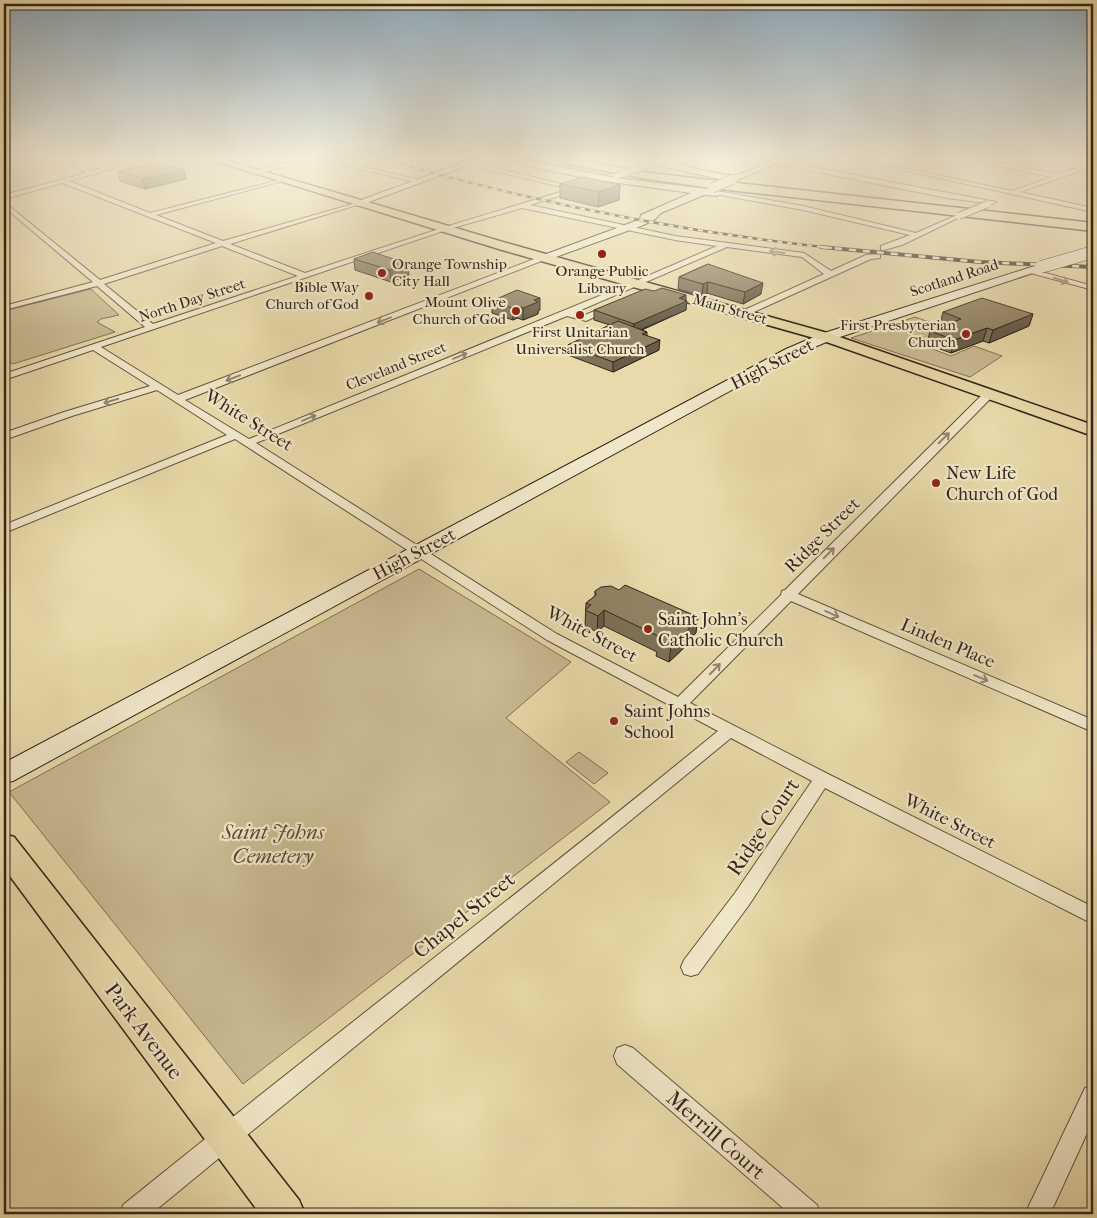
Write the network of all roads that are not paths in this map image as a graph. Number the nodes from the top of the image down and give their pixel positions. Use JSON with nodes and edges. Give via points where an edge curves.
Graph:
{"nodes":[{"id":1,"x":19,"y":217,"type":"edge"},
{"id":2,"x":155,"y":217,"type":"edge"},
{"id":3,"x":314,"y":217,"type":"edge"},
{"id":4,"x":402,"y":217,"type":"edge"},
{"id":5,"x":484,"y":217,"type":"edge"},
{"id":6,"x":577,"y":217,"type":"edge"},
{"id":7,"x":652,"y":217,"type":"edge"},
{"id":8,"x":841,"y":217,"type":"edge"},
{"id":9,"x":958,"y":217,"type":"edge"},
{"id":10,"x":982,"y":217,"type":"edge"},
{"id":11,"x":996,"y":217,"type":"edge"},
{"id":12,"x":1063,"y":217,"type":"edge"},
{"id":13,"x":1071,"y":217,"type":"edge"},
{"id":14,"x":1093,"y":220,"type":"edge"},
{"id":15,"x":624,"y":227,"type":"junction"},
{"id":16,"x":1093,"y":228,"type":"edge"},
{"id":17,"x":444,"y":229,"type":"junction"},
{"id":18,"x":917,"y":235,"type":"junction"},
{"id":19,"x":221,"y":244,"type":"junction"},
{"id":20,"x":725,"y":245,"type":"junction"},
{"id":21,"x":888,"y":248,"type":"tunnel mouth"},
{"id":22,"x":1093,"y":252,"type":"edge"},
{"id":23,"x":872,"y":256,"type":"tunnel mouth"},
{"id":24,"x":545,"y":258,"type":"junction"},
{"id":25,"x":1035,"y":269,"type":"junction"},
{"id":26,"x":829,"y":274,"type":"junction"},
{"id":27,"x":306,"y":276,"type":"junction"},
{"id":28,"x":638,"y":283,"type":"junction"},
{"id":29,"x":99,"y":284,"type":"junction"},
{"id":30,"x":1093,"y":288,"type":"edge"},
{"id":31,"x":607,"y":296,"type":"junction"},
{"id":32,"x":4,"y":308,"type":"edge"},
{"id":33,"x":566,"y":313,"type":"junction"},
{"id":34,"x":745,"y":313,"type":"junction"},
{"id":35,"x":152,"y":328,"type":"junction"},
{"id":36,"x":826,"y":337,"type":"junction"},
{"id":37,"x":94,"y":347,"type":"junction"},
{"id":38,"x":4,"y":377,"type":"edge"},
{"id":39,"x":157,"y":386,"type":"junction"},
{"id":40,"x":989,"y":394,"type":"junction"},
{"id":41,"x":178,"y":399,"type":"junction"},
{"id":42,"x":1093,"y":431,"type":"edge"},
{"id":43,"x":236,"y":435,"type":"junction"},
{"id":44,"x":4,"y":437,"type":"edge"},
{"id":45,"x":248,"y":443,"type":"junction"},
{"id":46,"x":4,"y":529,"type":"edge"},
{"id":47,"x":420,"y":552,"type":"junction"},
{"id":48,"x":788,"y":594,"type":"junction"},
{"id":49,"x":680,"y":703,"type":"junction"},
{"id":50,"x":1093,"y":726,"type":"edge"},
{"id":51,"x":730,"y":730,"type":"junction"},
{"id":52,"x":4,"y":774,"type":"edge"},
{"id":53,"x":822,"y":779,"type":"junction"},
{"id":54,"x":4,"y":846,"type":"edge"},
{"id":55,"x":1093,"y":916,"type":"edge"},
{"id":56,"x":691,"y":967,"type":"dead end"},
{"id":57,"x":625,"y":1056,"type":"dead end"},
{"id":58,"x":1093,"y":1096,"type":"edge"},
{"id":59,"x":226,"y":1136,"type":"junction"},
{"id":60,"x":132,"y":1214,"type":"edge"},
{"id":61,"x":285,"y":1214,"type":"edge"},
{"id":62,"x":808,"y":1214,"type":"edge"},
{"id":63,"x":1037,"y":1214,"type":"edge"}],
"edges":[{"from":1,"to":29,"type":"street"},
{"from":2,"to":19,"type":"street"},
{"from":3,"to":19,"type":"street"},
{"from":4,"to":17,"type":"main road","name":"Main Street"},
{"from":5,"to":17,"type":"street","name":"North Day Street"},
{"from":6,"to":15,"type":"street"},
{"from":7,"to":15,"type":"main road"},
{"from":8,"to":18,"type":"street"},
{"from":9,"to":18,"type":"street","bridge":true},
{"from":10,"to":16,"type":"highway"},
{"from":11,"to":16,"type":"highway"},
{"from":12,"to":14,"type":"highway"},
{"from":13,"to":14,"type":"highway"},
{"from":15,"to":20,"type":"street"},
{"from":15,"to":24,"type":"main road"},
{"from":17,"to":24,"type":"main road","name":"Main Street"},
{"from":17,"to":27,"type":"street","name":"North Day Street"},
{"from":18,"to":21,"type":"street"},
{"from":19,"to":27,"type":"street"},
{"from":19,"to":29,"type":"street"},
{"from":26,"to":20,"type":"street","one_way":true,"via":[[804,255]]},
{"from":20,"to":28,"type":"street","name":"Cleveland Street"},
{"from":22,"to":25,"type":"main road","name":"Scotland Road","bridge":true},
{"from":23,"to":26,"type":"street"},
{"from":24,"to":28,"type":"main road","name":"Main Street"},
{"from":24,"to":41,"type":"street","one_way":true},
{"from":25,"to":30,"type":"street","one_way":true},
{"from":25,"to":36,"type":"main road","name":"Scotland Road"},
{"from":26,"to":34,"type":"street"},
{"from":27,"to":35,"type":"street","name":"North Day Street"},
{"from":28,"to":31,"type":"street","name":"Cleveland Street"},
{"from":28,"to":34,"type":"main road","name":"Main Street"},
{"from":29,"to":32,"type":"street"},
{"from":29,"to":35,"type":"street"},
{"from":31,"to":33,"type":"street","name":"Cleveland Street"},
{"from":31,"to":33,"type":"street","via":[[622,303],[586,318]]},
{"from":45,"to":33,"type":"street","name":"Cleveland Street","one_way":true},
{"from":34,"to":36,"type":"main road","name":"Main Street"},
{"from":35,"to":37,"type":"street","name":"North Day Street"},
{"from":36,"to":40,"type":"main road","name":"Main Street"},
{"from":36,"to":47,"type":"main road","name":"High Street","via":[[791,352]]},
{"from":37,"to":38,"type":"street","name":"North Day Street"},
{"from":37,"to":39,"type":"street","name":"White Street"},
{"from":39,"to":41,"type":"street","name":"White Street"},
{"from":39,"to":44,"type":"street","one_way":true},
{"from":40,"to":42,"type":"main road","name":"Main Street"},
{"from":48,"to":40,"type":"street","name":"Ridge Street","one_way":true},
{"from":41,"to":43,"type":"street","name":"White Street"},
{"from":43,"to":45,"type":"street","name":"White Street"},
{"from":43,"to":46,"type":"street"},
{"from":45,"to":47,"type":"street","name":"White Street"},
{"from":47,"to":49,"type":"street","name":"White Street","via":[[552,637]]},
{"from":47,"to":52,"type":"main road","name":"High Street"},
{"from":49,"to":48,"type":"street","name":"Ridge Street","one_way":true},
{"from":48,"to":50,"type":"street","name":"Linden Place","one_way":true},
{"from":49,"to":51,"type":"street","name":"White Street"},
{"from":51,"to":53,"type":"street","name":"White Street"},
{"from":51,"to":59,"type":"street","name":"Chapel Street"},
{"from":53,"to":55,"type":"street","name":"White Street"},
{"from":53,"to":56,"type":"street","name":"Ridge Court","via":[[742,899]]},
{"from":54,"to":59,"type":"main road","name":"Park Avenue"},
{"from":57,"to":62,"type":"street","name":"Merrill Court"},
{"from":58,"to":63,"type":"street"},
{"from":59,"to":60,"type":"street","name":"Chapel Street"},
{"from":59,"to":61,"type":"main road","name":"Park Avenue"}]}
